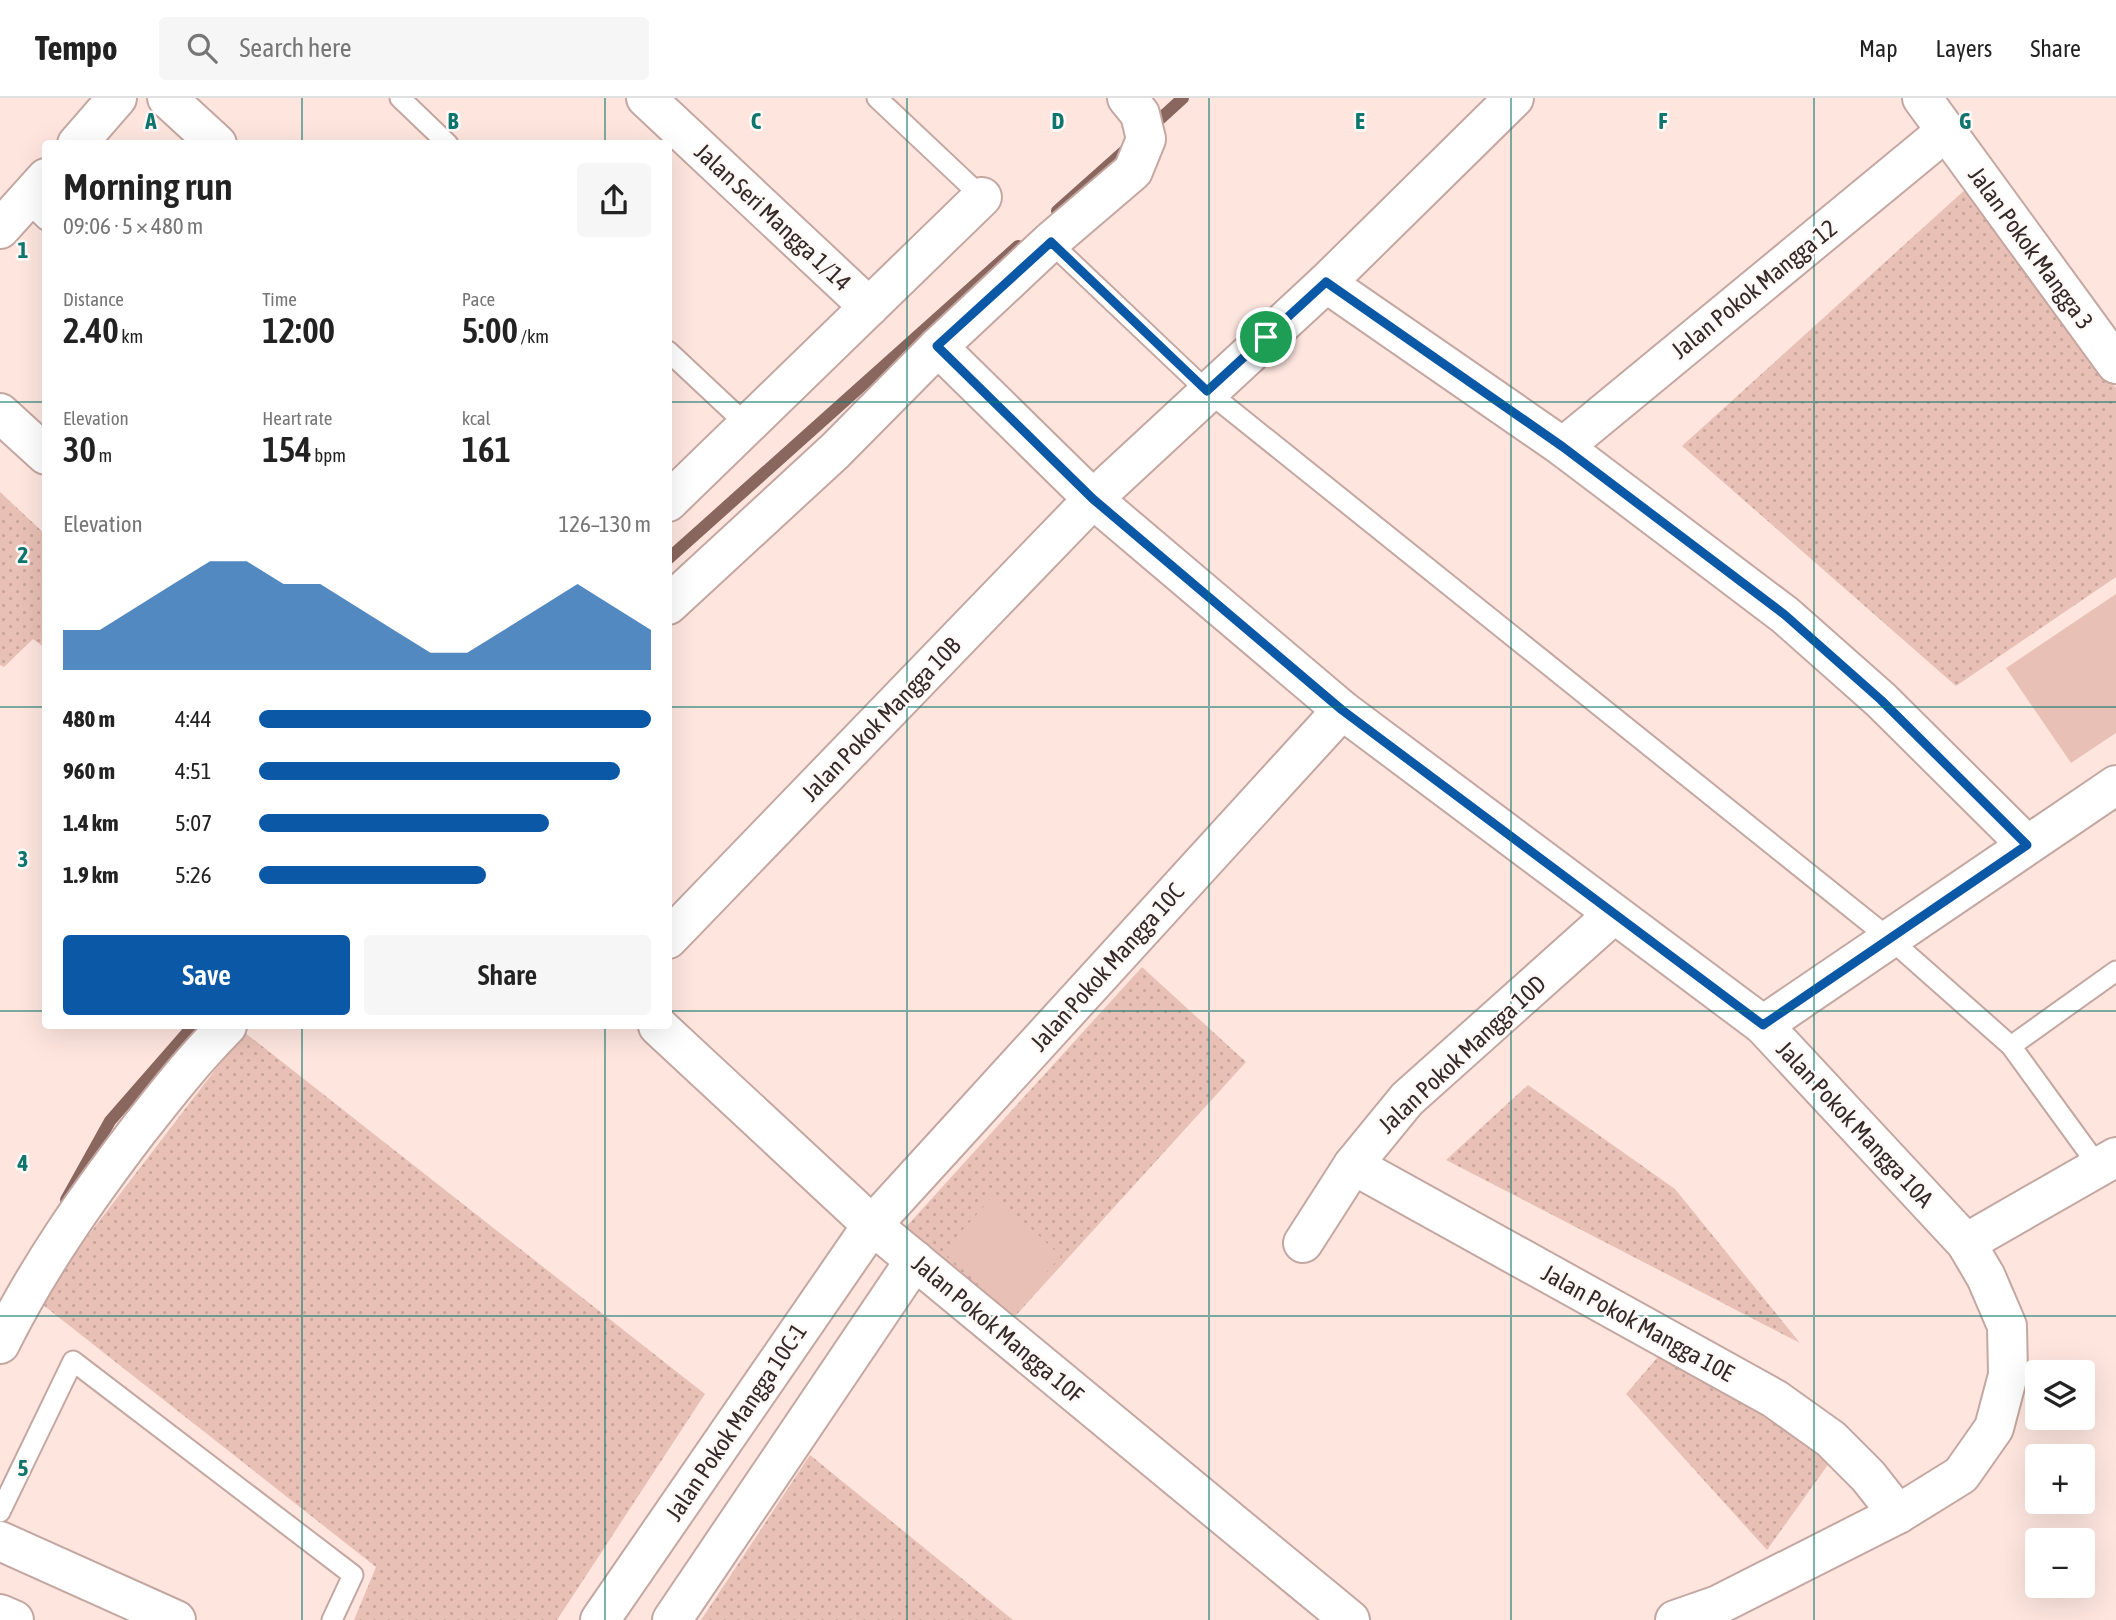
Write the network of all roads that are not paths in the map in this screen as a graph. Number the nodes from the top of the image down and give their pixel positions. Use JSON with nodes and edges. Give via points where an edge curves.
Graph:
{"nodes":[{"id":1,"x":117,"y":98,"type":"edge"},
{"id":2,"x":167,"y":98,"type":"edge"},
{"id":3,"x":400,"y":98,"type":"edge"},
{"id":4,"x":646,"y":98,"type":"edge"},
{"id":5,"x":877,"y":98,"type":"edge"},
{"id":6,"x":1514,"y":98,"type":"edge"},
{"id":7,"x":1922,"y":98,"type":"edge"},
{"id":8,"x":1136,"y":113,"type":"edge"},
{"id":9,"x":1945,"y":132,"type":"junction"},
{"id":10,"x":80,"y":140,"type":"edge"},
{"id":11,"x":213,"y":140,"type":"edge"},
{"id":12,"x":444,"y":140,"type":"edge"},
{"id":13,"x":982,"y":197,"type":"joint"},
{"id":14,"x":39,"y":200,"type":"edge"},
{"id":15,"x":0,"y":229,"type":"edge"},
{"id":16,"x":1051,"y":242,"type":"junction"},
{"id":17,"x":1326,"y":282,"type":"junction"},
{"id":18,"x":869,"y":307,"type":"junction"},
{"id":19,"x":937,"y":346,"type":"junction"},
{"id":20,"x":672,"y":355,"type":"edge"},
{"id":21,"x":2116,"y":364,"type":"edge"},
{"id":22,"x":1207,"y":391,"type":"junction"},
{"id":23,"x":0,"y":413,"type":"edge"},
{"id":24,"x":747,"y":425,"type":"junction"},
{"id":25,"x":1563,"y":447,"type":"junction"},
{"id":26,"x":42,"y":451,"type":"edge"},
{"id":27,"x":672,"y":498,"type":"edge"},
{"id":28,"x":1093,"y":499,"type":"junction"},
{"id":29,"x":672,"y":601,"type":"edge"},
{"id":30,"x":1342,"y":710,"type":"junction"},
{"id":31,"x":2116,"y":785,"type":"edge"},
{"id":32,"x":2027,"y":845,"type":"junction"},
{"id":33,"x":1614,"y":914,"type":"junction"},
{"id":34,"x":672,"y":935,"type":"edge"},
{"id":35,"x":1890,"y":939,"type":"junction"},
{"id":36,"x":2116,"y":971,"type":"edge"},
{"id":37,"x":1763,"y":1025,"type":"junction"},
{"id":38,"x":224,"y":1029,"type":"edge"},
{"id":39,"x":661,"y":1029,"type":"edge"},
{"id":40,"x":2011,"y":1046,"type":"junction"},
{"id":41,"x":2107,"y":1162,"type":"edge"},
{"id":42,"x":1353,"y":1165,"type":"junction"},
{"id":43,"x":872,"y":1225,"type":"junction"},
{"id":44,"x":1303,"y":1243,"type":"dead end"},
{"id":45,"x":1966,"y":1243,"type":"junction"},
{"id":46,"x":915,"y":1260,"type":"junction"},
{"id":47,"x":0,"y":1345,"type":"edge"},
{"id":48,"x":0,"y":1512,"type":"edge"},
{"id":49,"x":1898,"y":1514,"type":"junction"},
{"id":50,"x":0,"y":1541,"type":"edge"},
{"id":51,"x":0,"y":1614,"type":"edge"},
{"id":52,"x":14,"y":1620,"type":"edge"},
{"id":53,"x":176,"y":1620,"type":"edge"},
{"id":54,"x":332,"y":1620,"type":"edge"},
{"id":55,"x":600,"y":1620,"type":"edge"},
{"id":56,"x":672,"y":1620,"type":"edge"},
{"id":57,"x":1350,"y":1620,"type":"edge"},
{"id":58,"x":1675,"y":1620,"type":"edge"}],
"edges":[{"from":1,"to":10,"type":"street"},
{"from":2,"to":11,"type":"street"},
{"from":3,"to":12,"type":"lane"},
{"from":4,"to":18,"type":"street","name":"Jalan Seri Mangga 1/14"},
{"from":5,"to":13,"type":"lane"},
{"from":6,"to":17,"type":"street","name":"Jalan Pokok Mangga 10B"},
{"from":7,"to":9,"type":"street","name":"Jalan Pokok Mangga 3"},
{"from":8,"to":16,"type":"street","via":[[1133,171]]},
{"from":9,"to":21,"type":"street","name":"Jalan Pokok Mangga 3"},
{"from":9,"to":25,"type":"street","name":"Jalan Pokok Mangga 12"},
{"from":13,"to":18,"type":"street"},
{"from":14,"to":15,"type":"street"},
{"from":16,"to":19,"type":"street"},
{"from":16,"to":22,"type":"lane"},
{"from":17,"to":22,"type":"street","name":"Jalan Pokok Mangga 10B"},
{"from":17,"to":25,"type":"street"},
{"from":18,"to":24,"type":"street"},
{"from":19,"to":28,"type":"street","name":"Jalan Pokok Mangga 10A"},
{"from":19,"to":29,"type":"street","via":[[835,451]]},
{"from":20,"to":24,"type":"lane"},
{"from":22,"to":28,"type":"street","name":"Jalan Pokok Mangga 10B"},
{"from":22,"to":35,"type":"lane"},
{"from":23,"to":26,"type":"street"},
{"from":24,"to":27,"type":"street"},
{"from":25,"to":32,"type":"street","via":[[1785,615],[1881,700]]},
{"from":28,"to":30,"type":"street","name":"Jalan Pokok Mangga 10A"},
{"from":28,"to":34,"type":"street","name":"Jalan Pokok Mangga 10B"},
{"from":30,"to":33,"type":"street","name":"Jalan Pokok Mangga 10A"},
{"from":30,"to":43,"type":"street","name":"Jalan Pokok Mangga 10C"},
{"from":31,"to":32,"type":"street"},
{"from":32,"to":35,"type":"street"},
{"from":33,"to":37,"type":"street","name":"Jalan Pokok Mangga 10A"},
{"from":33,"to":42,"type":"street","name":"Jalan Pokok Mangga 10D","via":[[1407,1100]]},
{"from":35,"to":37,"type":"street"},
{"from":35,"to":40,"type":"lane"},
{"from":36,"to":40,"type":"lane"},
{"from":37,"to":45,"type":"street","name":"Jalan Pokok Mangga 10A"},
{"from":38,"to":47,"type":"street","via":[[194,1058],[95,1186],[18,1308]]},
{"from":39,"to":43,"type":"street","name":"Jalan Pokok Mangga 10F"},
{"from":40,"to":41,"type":"lane"},
{"from":41,"to":45,"type":"street"},
{"from":42,"to":44,"type":"street","name":"Jalan Pokok Mangga 10D"},
{"from":42,"to":49,"type":"street","name":"Jalan Pokok Mangga 10E","via":[[1775,1399],[1831,1439]]},
{"from":43,"to":46,"type":"street","name":"Jalan Pokok Mangga 10F"},
{"from":43,"to":55,"type":"street","name":"Jalan Pokok Mangga 10C-1"},
{"from":45,"to":49,"type":"street","name":"Jalan Pokok Mangga 10A","via":[[2007,1326],[2008,1375],[1994,1428],[1961,1475]]},
{"from":46,"to":56,"type":"street"},
{"from":46,"to":57,"type":"street","name":"Jalan Pokok Mangga 10F"},
{"from":48,"to":54,"type":"lane","via":[[73,1361],[353,1575]]},
{"from":49,"to":58,"type":"street","via":[[1718,1605]]},
{"from":50,"to":53,"type":"street"},
{"from":51,"to":52,"type":"street"}]}
